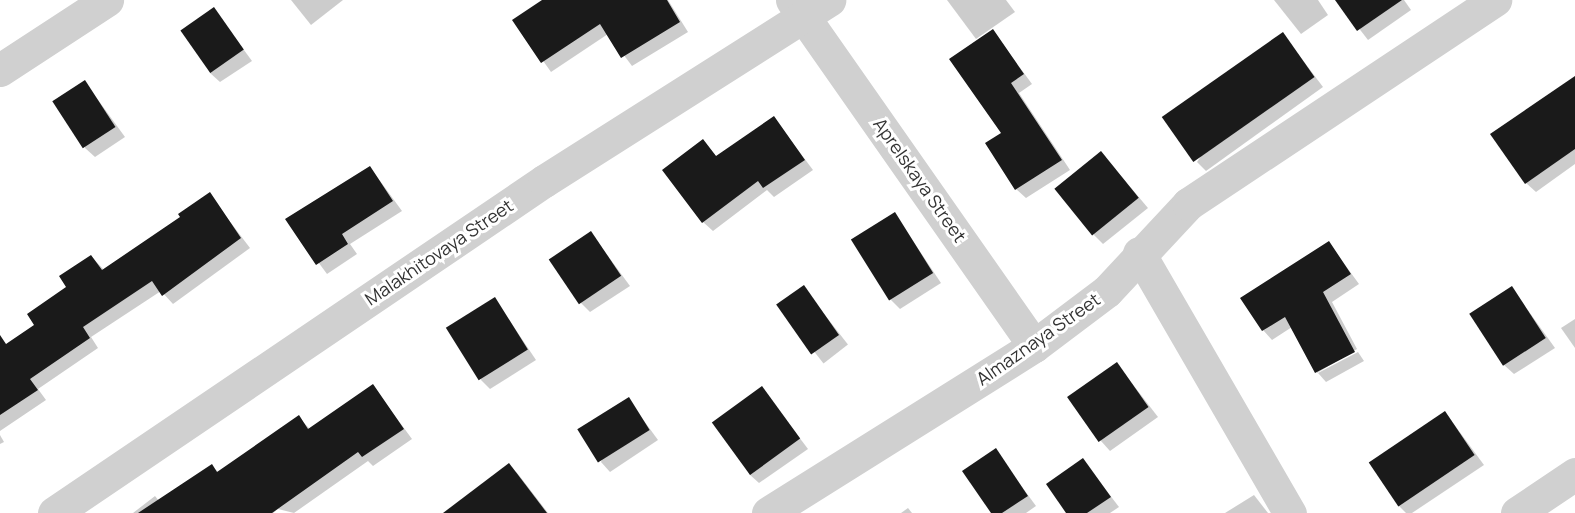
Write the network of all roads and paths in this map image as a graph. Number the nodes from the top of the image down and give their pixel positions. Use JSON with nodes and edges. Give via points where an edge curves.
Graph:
{"nodes":[{"id":1,"x":107,"y":0,"type":"edge"},
{"id":2,"x":1496,"y":0,"type":"edge"},
{"id":3,"x":808,"y":5,"type":"edge"},
{"id":4,"x":0,"y":70,"type":"edge"},
{"id":5,"x":1139,"y":253,"type":"junction"},
{"id":6,"x":1034,"y":346,"type":"junction"},
{"id":7,"x":1575,"y":474,"type":"edge"},
{"id":8,"x":54,"y":513,"type":"edge"},
{"id":9,"x":768,"y":513,"type":"edge"},
{"id":10,"x":1290,"y":513,"type":"edge"},
{"id":11,"x":1517,"y":513,"type":"edge"}],
"edges":[{"from":1,"to":4,"type":"street"},
{"from":2,"to":5,"type":"street","name":"Almaznaya Street","via":[[1188,204]]},
{"from":3,"to":6,"type":"street","name":"Aprelskaya Street"},
{"from":3,"to":8,"type":"street","name":"Malakhitovaya Street"},
{"from":5,"to":6,"type":"street","name":"Almaznaya Street","via":[[1107,291]]},
{"from":5,"to":10,"type":"street"},
{"from":6,"to":9,"type":"street","name":"Almaznaya Street"},
{"from":7,"to":11,"type":"street"}]}
